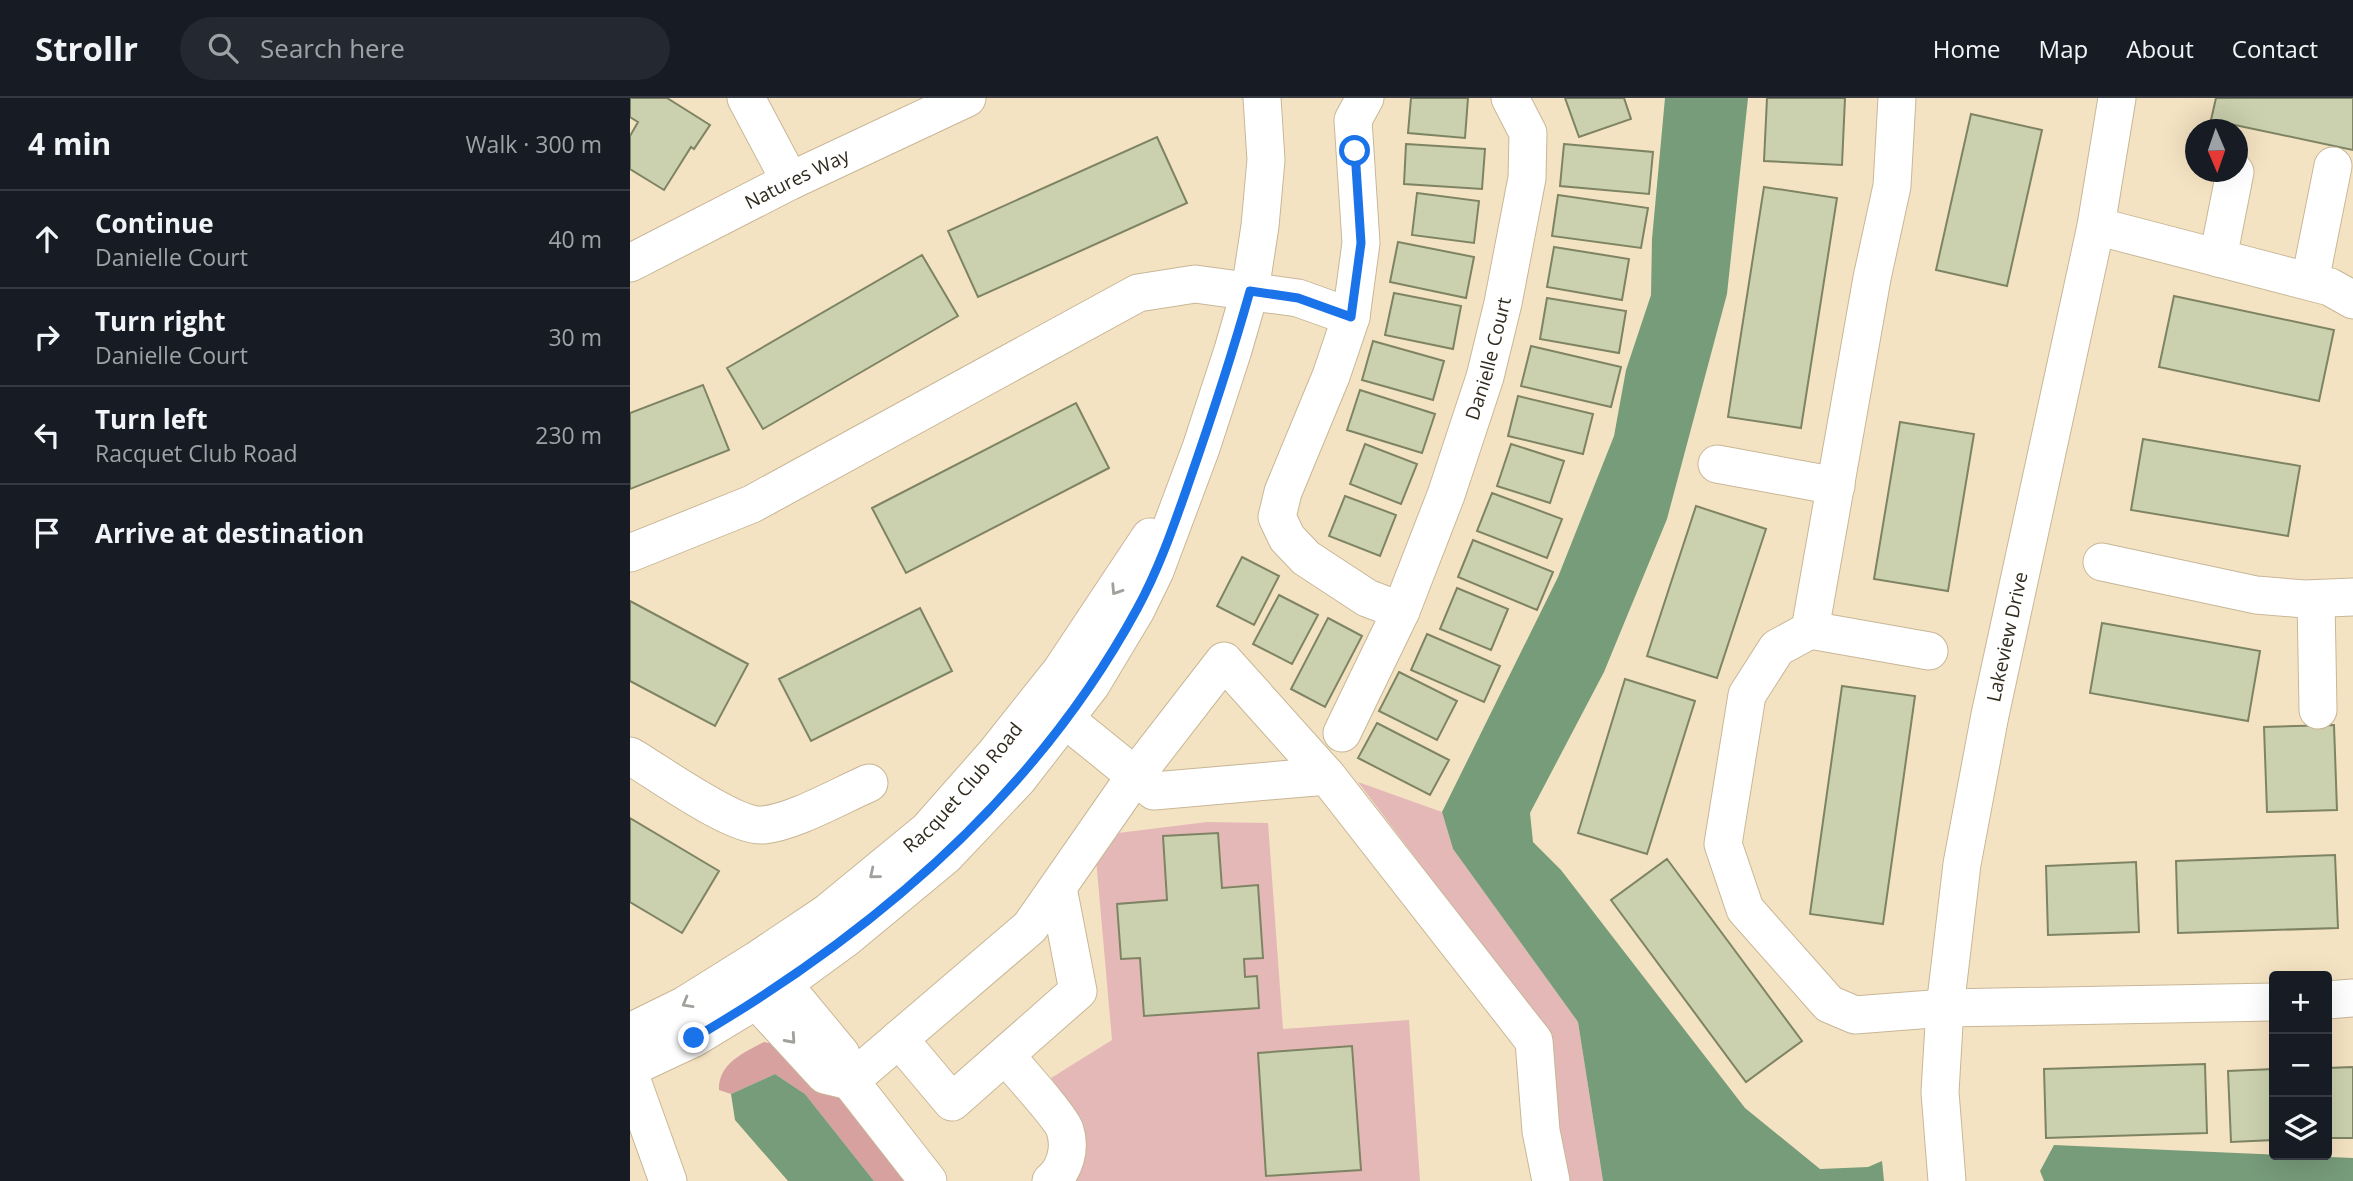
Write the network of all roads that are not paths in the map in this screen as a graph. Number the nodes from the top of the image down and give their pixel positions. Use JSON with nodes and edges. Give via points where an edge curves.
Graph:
{"nodes":[{"id":1,"x":746,"y":98,"type":"edge"},
{"id":2,"x":967,"y":98,"type":"edge"},
{"id":3,"x":1262,"y":98,"type":"edge"},
{"id":4,"x":1365,"y":98,"type":"edge"},
{"id":5,"x":1510,"y":98,"type":"edge"},
{"id":6,"x":1897,"y":98,"type":"edge"},
{"id":7,"x":2117,"y":98,"type":"edge"},
{"id":8,"x":2333,"y":166,"type":"dead end"},
{"id":9,"x":790,"y":181,"type":"junction"},
{"id":10,"x":2233,"y":182,"type":"edge"},
{"id":11,"x":2096,"y":226,"type":"junction"},
{"id":12,"x":2218,"y":257,"type":"junction"},
{"id":13,"x":630,"y":263,"type":"edge"},
{"id":14,"x":2310,"y":281,"type":"junction"},
{"id":15,"x":1250,"y":291,"type":"junction"},
{"id":16,"x":2353,"y":300,"type":"edge"},
{"id":17,"x":1351,"y":317,"type":"junction"},
{"id":18,"x":1201,"y":448,"type":"junction"},
{"id":19,"x":1717,"y":464,"type":"dead end"},
{"id":20,"x":1836,"y":486,"type":"junction"},
{"id":21,"x":630,"y":553,"type":"edge"},
{"id":22,"x":2102,"y":562,"type":"dead end"},
{"id":23,"x":2353,"y":597,"type":"edge"},
{"id":24,"x":2316,"y":599,"type":"junction"},
{"id":25,"x":1401,"y":611,"type":"junction"},
{"id":26,"x":1810,"y":630,"type":"junction"},
{"id":27,"x":1929,"y":651,"type":"dead end"},
{"id":28,"x":2318,"y":710,"type":"dead end"},
{"id":29,"x":1065,"y":719,"type":"junction"},
{"id":30,"x":1342,"y":733,"type":"dead end"},
{"id":31,"x":630,"y":756,"type":"edge"},
{"id":32,"x":1135,"y":776,"type":"junction"},
{"id":33,"x":1327,"y":776,"type":"junction"},
{"id":34,"x":869,"y":783,"type":"dead end"},
{"id":35,"x":1058,"y":888,"type":"junction"},
{"id":36,"x":766,"y":981,"type":"junction"},
{"id":37,"x":2353,"y":998,"type":"edge"},
{"id":38,"x":2332,"y":1000,"type":"edge"},
{"id":39,"x":2269,"y":1002,"type":"edge"},
{"id":40,"x":1945,"y":1008,"type":"junction"},
{"id":41,"x":630,"y":1032,"type":"edge"},
{"id":42,"x":899,"y":1039,"type":"junction"},
{"id":43,"x":1006,"y":1056,"type":"junction"},
{"id":44,"x":630,"y":1068,"type":"edge"},
{"id":45,"x":630,"y":1075,"type":"edge"},
{"id":46,"x":850,"y":1081,"type":"junction"},
{"id":47,"x":668,"y":1181,"type":"edge"},
{"id":48,"x":928,"y":1181,"type":"edge"},
{"id":49,"x":1051,"y":1181,"type":"edge"},
{"id":50,"x":1551,"y":1181,"type":"edge"},
{"id":51,"x":1947,"y":1181,"type":"edge"}],
"edges":[{"from":1,"to":9,"type":"street"},
{"from":2,"to":9,"type":"street","name":"Natures Way"},
{"from":3,"to":15,"type":"street","name":"Racquet Club Road","via":[[1266,160]]},
{"from":4,"to":17,"type":"street","via":[[1353,120],[1361,243]]},
{"from":5,"to":25,"type":"street","name":"Danielle Court","via":[[1528,133],[1527,177],[1503,303],[1451,482]]},
{"from":6,"to":20,"type":"street","via":[[1892,186]]},
{"from":7,"to":11,"type":"street","name":"Lakeview Drive"},
{"from":8,"to":14,"type":"street"},
{"from":9,"to":13,"type":"street","name":"Natures Way"},
{"from":10,"to":12,"type":"street"},
{"from":11,"to":12,"type":"street"},
{"from":11,"to":40,"type":"street","name":"Lakeview Drive","via":[[1990,715],[1962,864]]},
{"from":12,"to":14,"type":"street"},
{"from":14,"to":16,"type":"street"},
{"from":15,"to":17,"type":"street","via":[[1298,298]]},
{"from":15,"to":18,"type":"street","name":"Racquet Club Road"},
{"from":15,"to":21,"type":"street","via":[[1195,284],[1138,293],[751,504]]},
{"from":17,"to":25,"type":"street","via":[[1277,516],[1287,538],[1306,558],[1367,598]]},
{"from":18,"to":29,"type":"street","name":"Racquet Club Road","via":[[1172,531],[1136,610]]},
{"from":18,"to":36,"type":"street","name":"Racquet Club Road","one_way":true,"via":[[1097,618],[995,754],[928,830],[827,913]]},
{"from":19,"to":20,"type":"street"},
{"from":20,"to":26,"type":"street"},
{"from":22,"to":24,"type":"street","via":[[2256,595]]},
{"from":23,"to":24,"type":"street"},
{"from":24,"to":28,"type":"street"},
{"from":25,"to":30,"type":"street","name":"Danielle Court"},
{"from":26,"to":27,"type":"street"},
{"from":26,"to":40,"type":"street","via":[[1777,648],[1747,695],[1723,844],[1745,909],[1829,1004],[1855,1015]]},
{"from":29,"to":32,"type":"street"},
{"from":29,"to":36,"type":"street","name":"Racquet Club Road","via":[[1018,779],[945,856],[846,938]]},
{"from":31,"to":34,"type":"street","via":[[733,818],[761,826]]},
{"from":32,"to":33,"type":"street","via":[[1154,791]]},
{"from":32,"to":33,"type":"street","via":[[1224,661]]},
{"from":32,"to":35,"type":"street"},
{"from":33,"to":50,"type":"street","via":[[1534,1041],[1541,1131]]},
{"from":35,"to":42,"type":"street","via":[[1030,927]]},
{"from":35,"to":43,"type":"street","via":[[1078,991]]},
{"from":36,"to":41,"type":"street","name":"Racquet Club Road","one_way":true,"via":[[685,1005]]},
{"from":36,"to":44,"type":"street","name":"Racquet Club Road","via":[[694,1038]]},
{"from":36,"to":46,"type":"street","via":[[825,1075]]},
{"from":37,"to":38,"type":"street"},
{"from":39,"to":40,"type":"street"},
{"from":40,"to":51,"type":"street","name":"Lakeview Drive","via":[[1940,1092]]},
{"from":42,"to":43,"type":"street","via":[[962,1113]]},
{"from":42,"to":46,"type":"street"},
{"from":43,"to":49,"type":"street","via":[[1065,1129],[1067,1155]]},
{"from":45,"to":47,"type":"street"},
{"from":46,"to":48,"type":"street"}]}
